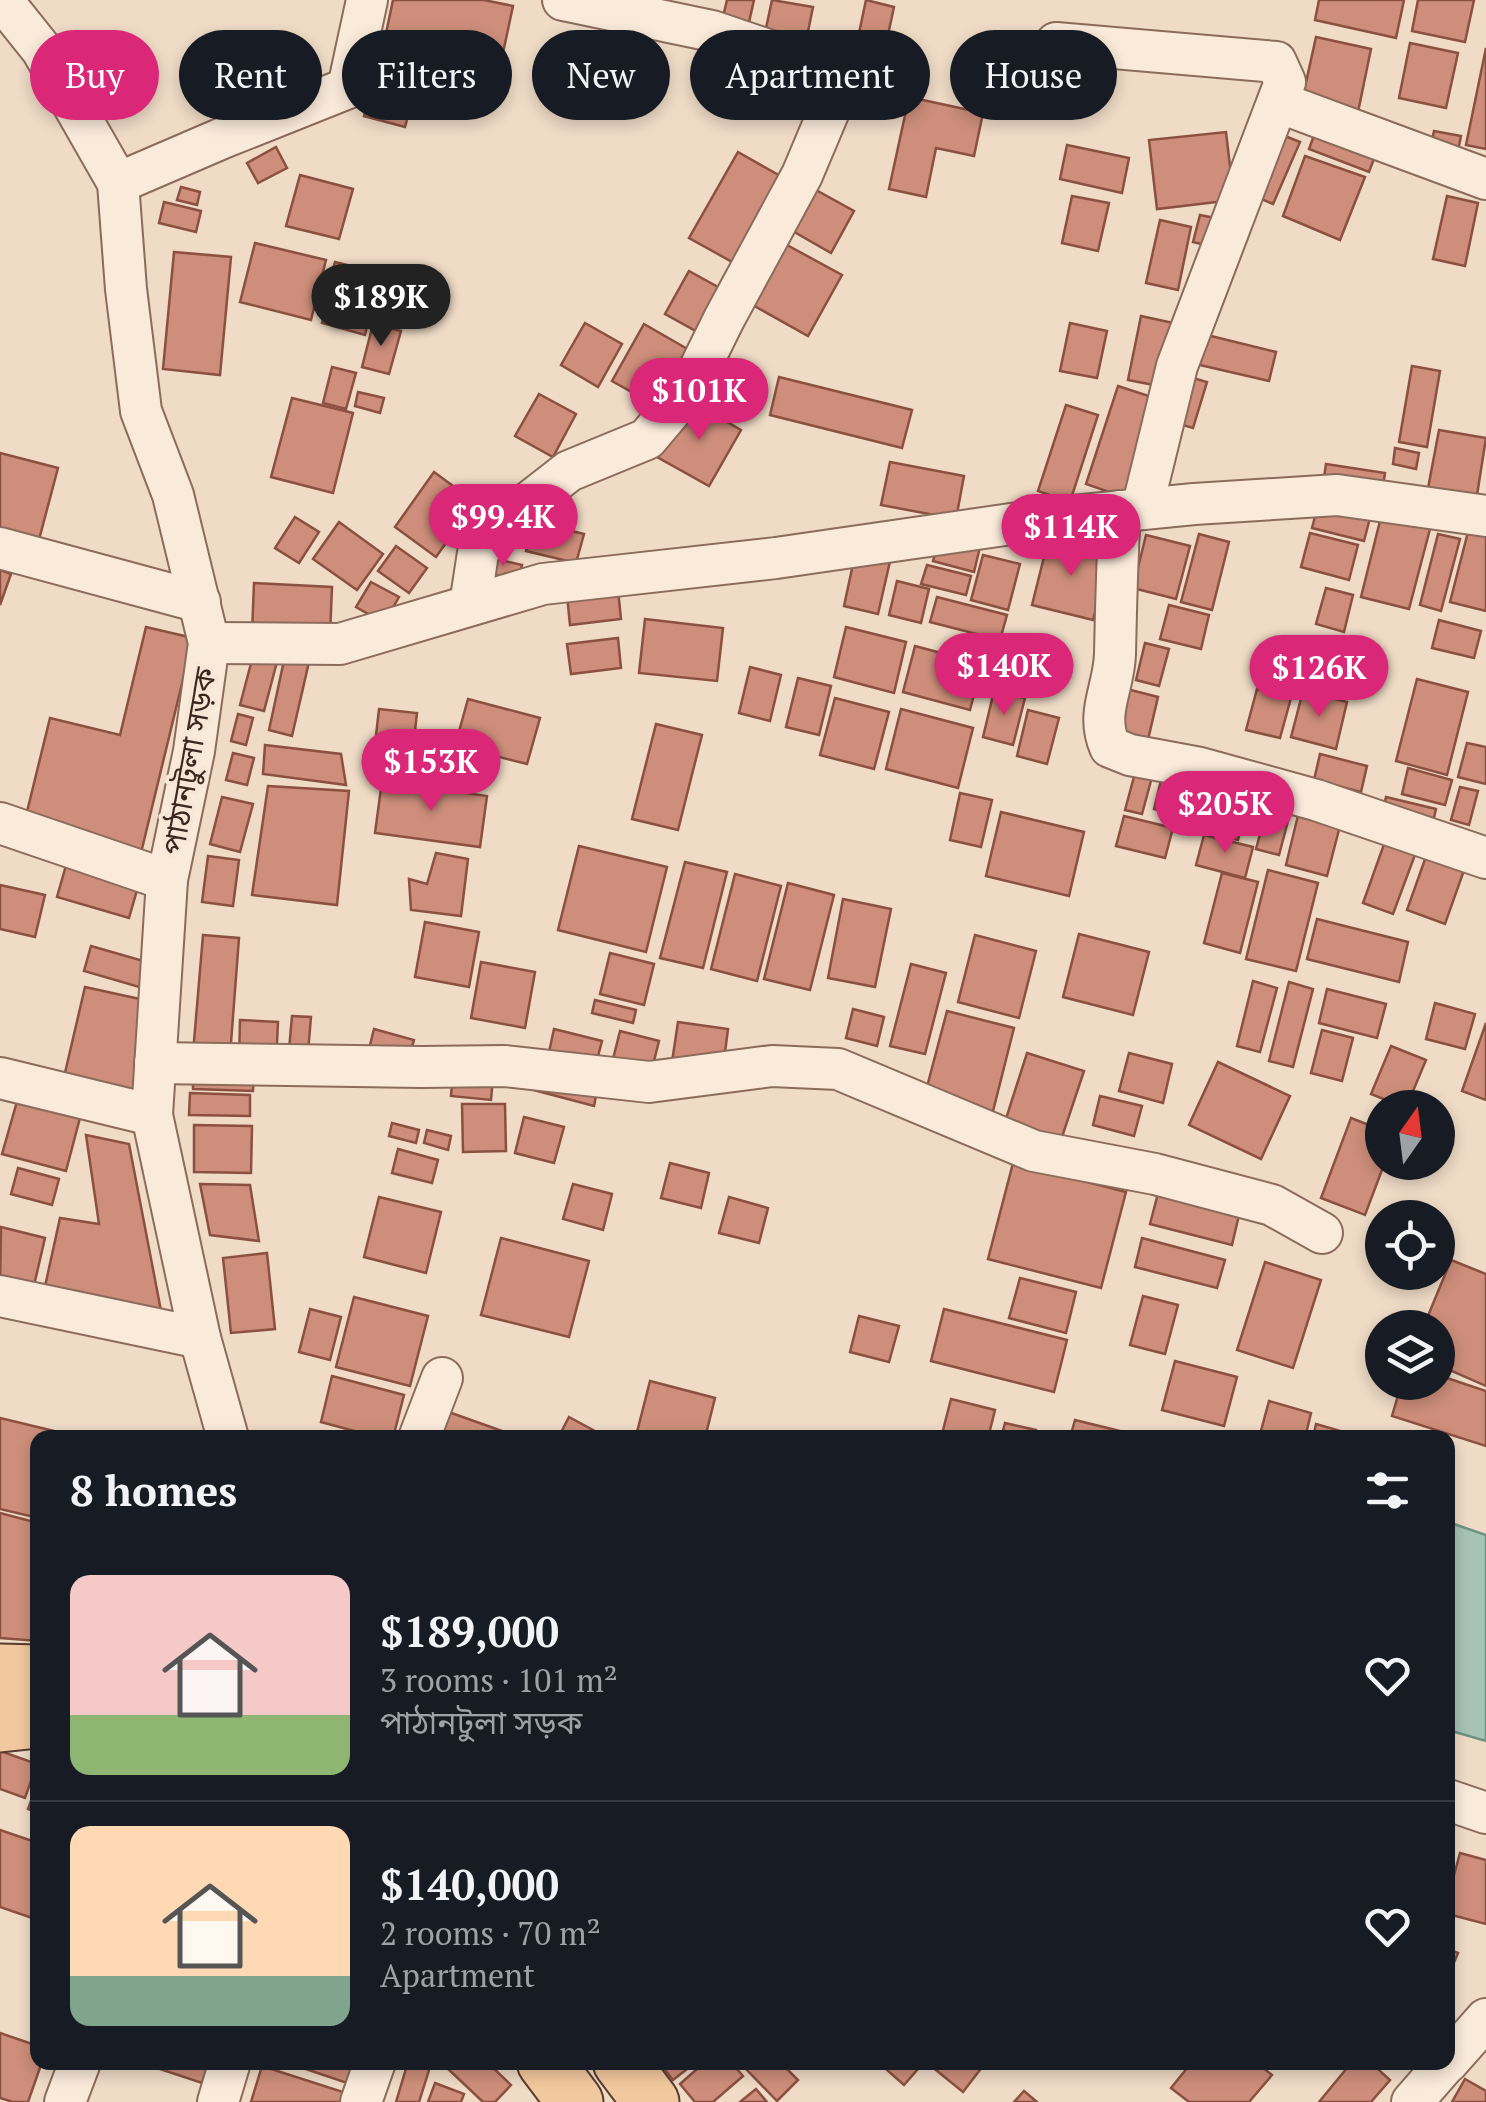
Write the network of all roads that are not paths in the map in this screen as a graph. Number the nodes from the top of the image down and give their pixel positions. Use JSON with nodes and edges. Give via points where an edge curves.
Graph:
{"nodes":[{"id":1,"x":2,"y":0,"type":"edge"},
{"id":2,"x":367,"y":0,"type":"edge"},
{"id":3,"x":563,"y":0,"type":"edge"},
{"id":4,"x":1117,"y":48,"type":"edge"},
{"id":5,"x":1278,"y":102,"type":"junction"},
{"id":6,"x":1486,"y":179,"type":"edge"},
{"id":7,"x":118,"y":183,"type":"junction"},
{"id":8,"x":1131,"y":510,"type":"junction"},
{"id":9,"x":1486,"y":516,"type":"edge"},
{"id":10,"x":0,"y":548,"type":"edge"},
{"id":11,"x":200,"y":602,"type":"junction"},
{"id":12,"x":470,"y":606,"type":"junction"},
{"id":13,"x":209,"y":643,"type":"junction"},
{"id":14,"x":0,"y":823,"type":"edge"},
{"id":15,"x":1486,"y":858,"type":"edge"},
{"id":16,"x":167,"y":880,"type":"junction"},
{"id":17,"x":155,"y":1063,"type":"junction"},
{"id":18,"x":0,"y":1078,"type":"edge"},
{"id":19,"x":152,"y":1115,"type":"junction"},
{"id":20,"x":1322,"y":1233,"type":"dead end"},
{"id":21,"x":0,"y":1296,"type":"edge"},
{"id":22,"x":200,"y":1338,"type":"junction"},
{"id":23,"x":442,"y":1378,"type":"dead end"},
{"id":24,"x":226,"y":1430,"type":"edge"},
{"id":25,"x":422,"y":1430,"type":"edge"},
{"id":26,"x":0,"y":1672,"type":"edge"},
{"id":27,"x":30,"y":1673,"type":"edge"},
{"id":28,"x":30,"y":1721,"type":"edge"},
{"id":29,"x":0,"y":1724,"type":"edge"},
{"id":30,"x":1455,"y":1802,"type":"edge"},
{"id":31,"x":1486,"y":1813,"type":"edge"},
{"id":32,"x":1486,"y":2019,"type":"edge"},
{"id":33,"x":1455,"y":2053,"type":"edge"},
{"id":34,"x":77,"y":2070,"type":"edge"},
{"id":35,"x":228,"y":2070,"type":"edge"},
{"id":36,"x":372,"y":2070,"type":"edge"},
{"id":37,"x":551,"y":2070,"type":"edge"},
{"id":38,"x":627,"y":2070,"type":"edge"},
{"id":39,"x":1440,"y":2070,"type":"edge"},
{"id":40,"x":65,"y":2102,"type":"edge"},
{"id":41,"x":218,"y":2102,"type":"edge"},
{"id":42,"x":362,"y":2102,"type":"edge"},
{"id":43,"x":575,"y":2102,"type":"edge"},
{"id":44,"x":651,"y":2102,"type":"edge"},
{"id":45,"x":1412,"y":2102,"type":"edge"}],
"edges":[{"from":1,"to":7,"type":"street","name":"পাঠানটুলা সড়ক","via":[[42,50]]},
{"from":2,"to":7,"type":"street","via":[[348,88]]},
{"from":3,"to":12,"type":"street","via":[[712,31],[842,80],[802,176],[690,388],[647,439],[569,470],[491,532],[478,553]]},
{"from":4,"to":5,"type":"street","via":[[1276,62],[1286,82]]},
{"from":5,"to":6,"type":"street"},
{"from":5,"to":8,"type":"street","via":[[1177,366]]},
{"from":7,"to":11,"type":"street","name":"পাঠানটুলা সড়ক","via":[[141,411],[173,495]]},
{"from":8,"to":9,"type":"street","via":[[1337,495]]},
{"from":8,"to":12,"type":"street","via":[[544,584]]},
{"from":8,"to":15,"type":"street","via":[[1102,730],[1110,747],[1316,800]]},
{"from":10,"to":11,"type":"street"},
{"from":11,"to":13,"type":"street","name":"পাঠানটুলা সড়ক"},
{"from":12,"to":13,"type":"street","via":[[340,644]]},
{"from":13,"to":16,"type":"street","name":"পাঠানটুলা সড়ক"},
{"from":14,"to":16,"type":"street"},
{"from":16,"to":17,"type":"street","name":"পাঠানটুলা সড়ক"},
{"from":17,"to":19,"type":"street","name":"পাঠানটুলা সড়ক"},
{"from":17,"to":20,"type":"street","via":[[505,1066],[650,1082],[772,1066],[838,1068],[1034,1151],[1272,1205]]},
{"from":18,"to":19,"type":"street"},
{"from":19,"to":22,"type":"street","name":"পাঠানটুলা সড়ক"},
{"from":21,"to":22,"type":"street"},
{"from":22,"to":24,"type":"street","name":"পাঠানটুলা সড়ক"},
{"from":23,"to":25,"type":"street"},
{"from":26,"to":27,"type":"main road"},
{"from":28,"to":29,"type":"main road"},
{"from":30,"to":31,"type":"street"},
{"from":32,"to":33,"type":"street"},
{"from":34,"to":40,"type":"street"},
{"from":35,"to":41,"type":"street"},
{"from":36,"to":42,"type":"street"},
{"from":37,"to":43,"type":"main road"},
{"from":38,"to":44,"type":"main road"},
{"from":39,"to":45,"type":"street"}]}
